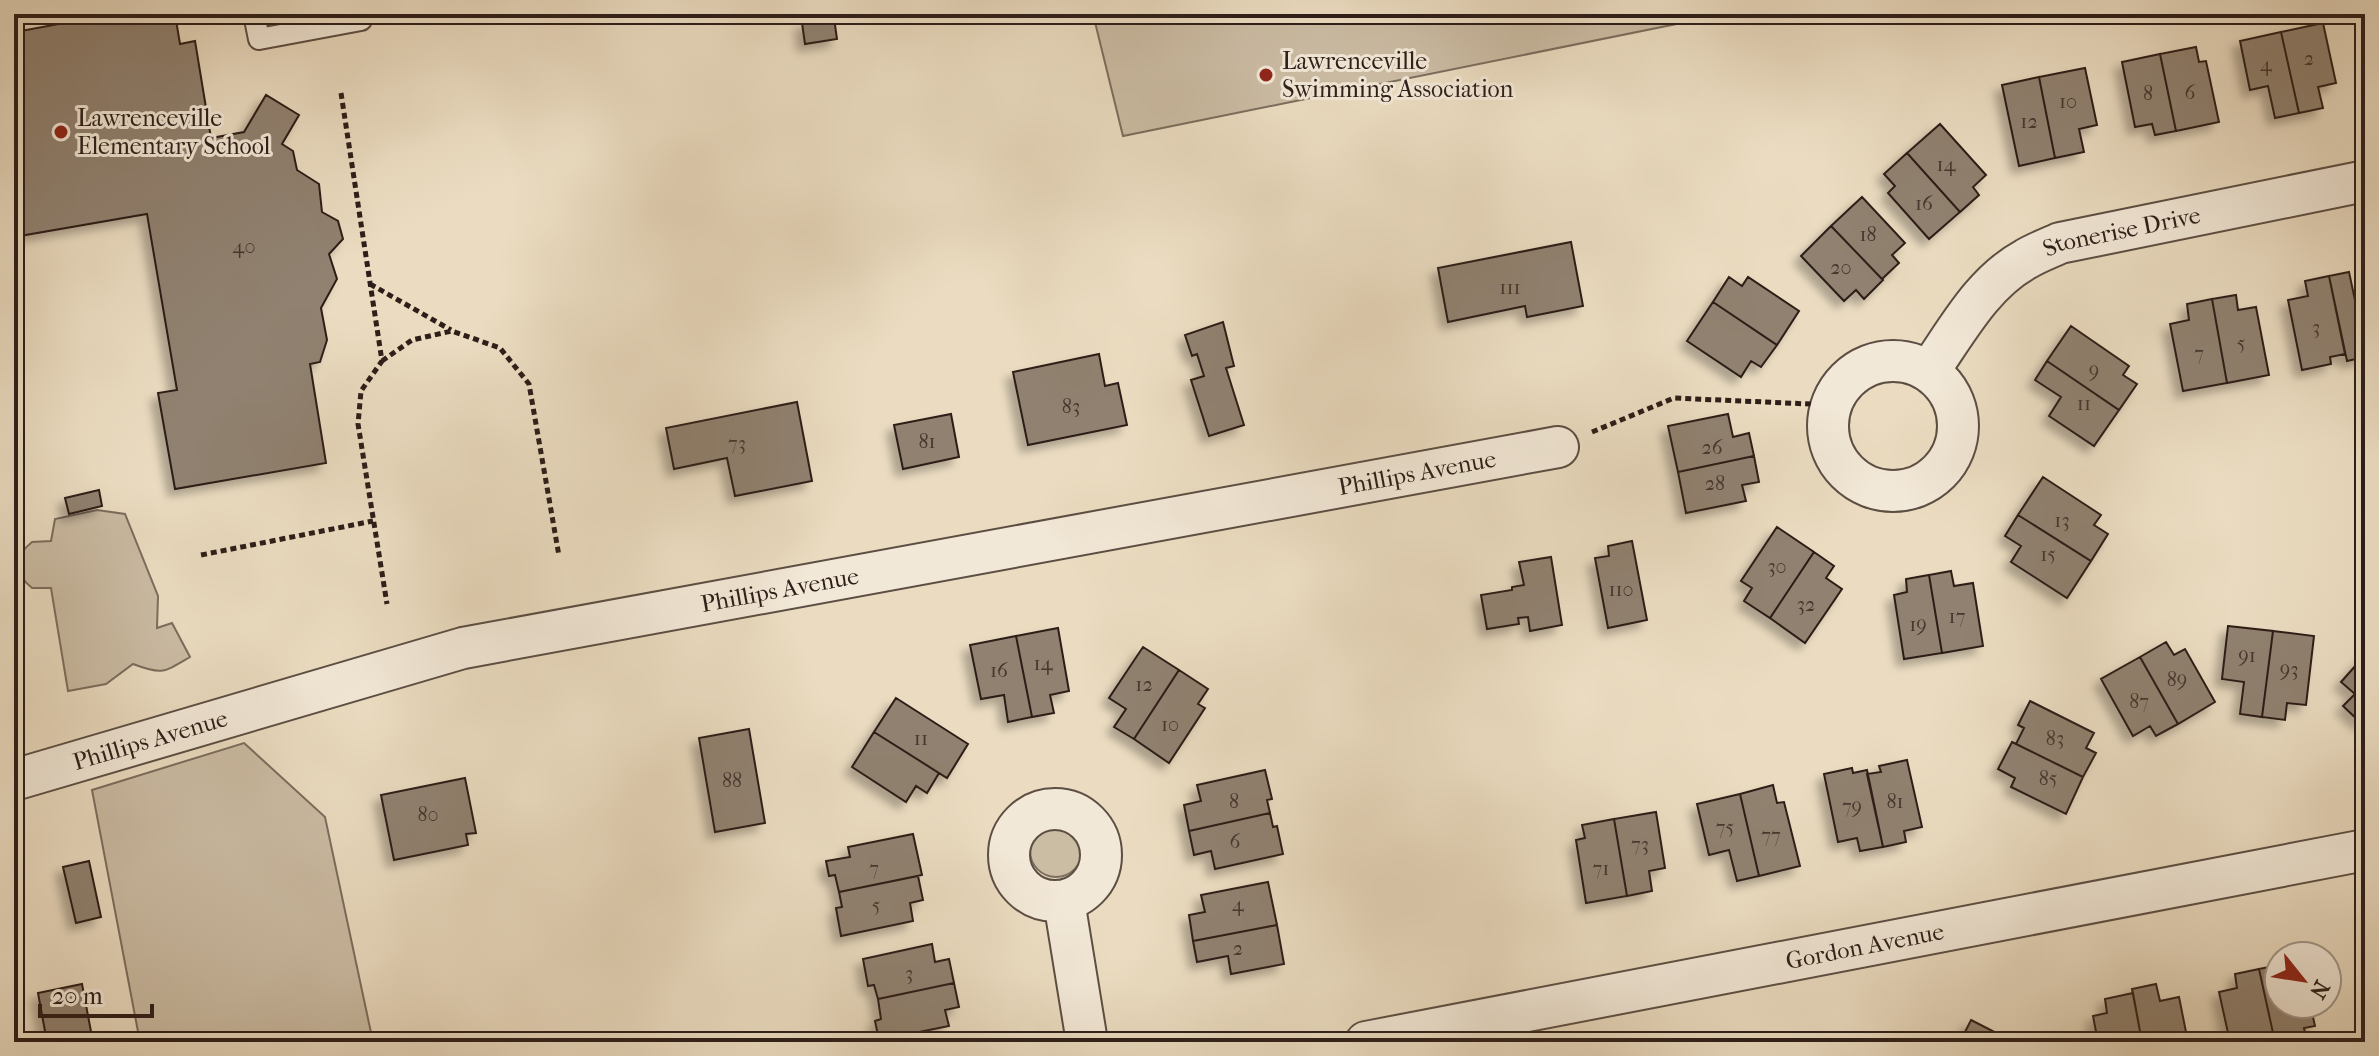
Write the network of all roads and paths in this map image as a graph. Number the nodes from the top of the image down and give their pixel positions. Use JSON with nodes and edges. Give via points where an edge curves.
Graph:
{"nodes":[{"id":1,"x":254,"y":14,"type":"edge"},
{"id":2,"x":360,"y":14,"type":"edge"},
{"id":3,"x":341,"y":93,"type":"dead end"},
{"id":4,"x":2365,"y":181,"type":"edge"},
{"id":5,"x":370,"y":284,"type":"junction"},
{"id":6,"x":452,"y":331,"type":"junction"},
{"id":7,"x":382,"y":361,"type":"junction"},
{"id":8,"x":1929,"y":371,"type":"junction"},
{"id":9,"x":1832,"y":405,"type":"junction"},
{"id":10,"x":1558,"y":447,"type":"joint"},
{"id":11,"x":373,"y":521,"type":"junction"},
{"id":12,"x":201,"y":555,"type":"dead end"},
{"id":13,"x":559,"y":556,"type":"dead end"},
{"id":14,"x":387,"y":604,"type":"dead end"},
{"id":15,"x":14,"y":780,"type":"edge"},
{"id":16,"x":2365,"y":850,"type":"edge"},
{"id":17,"x":1064,"y":901,"type":"dead end"},
{"id":18,"x":1087,"y":1042,"type":"edge"},
{"id":19,"x":1366,"y":1042,"type":"edge"}],
"edges":[{"from":1,"to":2,"type":"lane","via":[[259,39],[361,20]]},
{"from":3,"to":5,"type":"path"},
{"from":4,"to":8,"type":"street","name":"Stonerise Drive","via":[[2060,243],[2025,259],[1994,283]]},
{"from":5,"to":6,"type":"path"},
{"from":5,"to":7,"type":"path"},
{"from":6,"to":7,"type":"path","via":[[412,340]]},
{"from":6,"to":13,"type":"path","via":[[500,348],[529,384]]},
{"from":7,"to":11,"type":"path","via":[[361,391],[358,424]]},
{"from":8,"to":9,"type":"street","via":[[1892,360],[1872,364],[1841,387]]},
{"from":8,"to":9,"type":"street","via":[[1946,387],[1959,429],[1942,470],[1924,484],[1881,491],[1859,483],[1831,449]]},
{"from":9,"to":10,"type":"path","via":[[1674,398]]},
{"from":10,"to":15,"type":"street","name":"Phillips Avenue","via":[[463,648]]},
{"from":11,"to":12,"type":"path"},
{"from":11,"to":14,"type":"path"},
{"from":16,"to":19,"type":"street","name":"Gordon Avenue"},
{"from":17,"to":18,"type":"street"}]}
